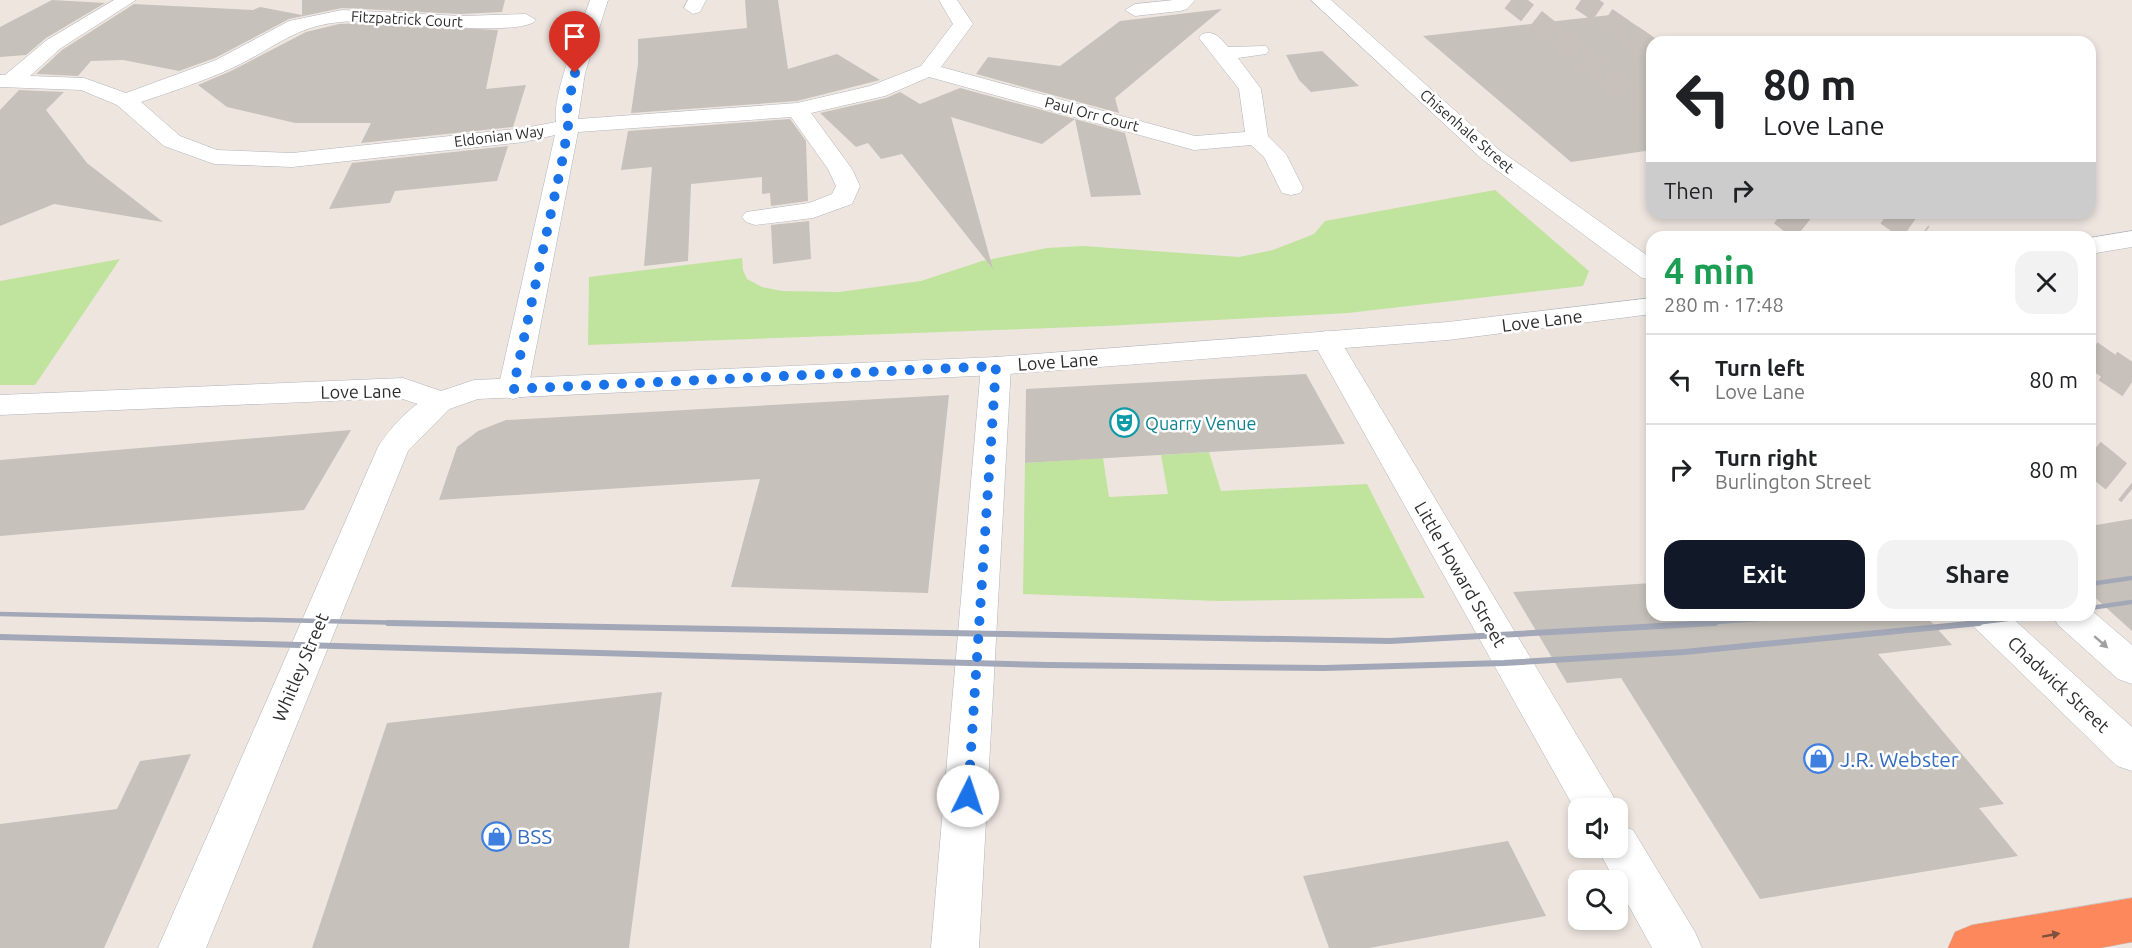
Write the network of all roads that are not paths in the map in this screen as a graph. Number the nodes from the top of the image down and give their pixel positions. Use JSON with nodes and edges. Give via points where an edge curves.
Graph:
{"nodes":[{"id":1,"x":127,"y":0,"type":"edge"},
{"id":2,"x":536,"y":0,"type":"edge"},
{"id":3,"x":599,"y":0,"type":"edge"},
{"id":4,"x":948,"y":0,"type":"edge"},
{"id":5,"x":1320,"y":0,"type":"edge"},
{"id":6,"x":1186,"y":8,"type":"edge"},
{"id":7,"x":1135,"y":10,"type":"dead end"},
{"id":8,"x":1209,"y":38,"type":"dead end"},
{"id":9,"x":1258,"y":50,"type":"dead end"},
{"id":10,"x":1224,"y":54,"type":"junction"},
{"id":11,"x":928,"y":70,"type":"junction"},
{"id":12,"x":6,"y":81,"type":"edge"},
{"id":13,"x":125,"y":100,"type":"junction"},
{"id":14,"x":797,"y":110,"type":"junction"},
{"id":15,"x":568,"y":126,"type":"junction"},
{"id":16,"x":1257,"y":138,"type":"junction"},
{"id":17,"x":1291,"y":188,"type":"dead end"},
{"id":18,"x":755,"y":217,"type":"dead end"},
{"id":19,"x":2132,"y":239,"type":"edge"},
{"id":20,"x":2096,"y":245,"type":"edge"},
{"id":21,"x":1646,"y":268,"type":"edge"},
{"id":22,"x":1646,"y":307,"type":"edge"},
{"id":23,"x":1326,"y":340,"type":"junction"},
{"id":24,"x":996,"y":366,"type":"junction"},
{"id":25,"x":513,"y":389,"type":"junction"},
{"id":26,"x":441,"y":402,"type":"junction"},
{"id":27,"x":0,"y":405,"type":"edge"},
{"id":28,"x":1991,"y":621,"type":"edge"},
{"id":29,"x":2078,"y":621,"type":"edge"},
{"id":30,"x":2132,"y":669,"type":"edge"},
{"id":31,"x":2132,"y":753,"type":"edge"},
{"id":32,"x":1591,"y":798,"type":"edge"},
{"id":33,"x":1626,"y":858,"type":"edge"},
{"id":34,"x":2132,"y":920,"type":"edge"},
{"id":35,"x":182,"y":948,"type":"edge"},
{"id":36,"x":955,"y":948,"type":"edge"},
{"id":37,"x":1677,"y":948,"type":"edge"},
{"id":38,"x":1972,"y":948,"type":"edge"}],
"edges":[{"from":1,"to":12,"type":"street","via":[[54,44]]},
{"from":2,"to":13,"type":"street","name":"Fitzpatrick Court","via":[[524,29],[390,15],[305,22],[199,76]]},
{"from":3,"to":15,"type":"street","via":[[575,73],[566,114]]},
{"from":4,"to":11,"type":"street","via":[[963,24]]},
{"from":5,"to":21,"type":"street","name":"Chisenhale Street","via":[[1490,154]]},
{"from":6,"to":7,"type":"street"},
{"from":8,"to":10,"type":"street"},
{"from":9,"to":10,"type":"street"},
{"from":10,"to":16,"type":"street","via":[[1250,89]]},
{"from":11,"to":14,"type":"street","name":"Eldonian Way","via":[[877,91]]},
{"from":11,"to":16,"type":"street","name":"Paul Orr Court","via":[[1194,142]]},
{"from":12,"to":13,"type":"street","name":"Eldonian Way","via":[[84,84]]},
{"from":13,"to":15,"type":"street","name":"Eldonian Way","via":[[172,141],[214,157],[292,160],[524,135]]},
{"from":14,"to":15,"type":"street","name":"Eldonian Way"},
{"from":14,"to":18,"type":"street","via":[[840,170],[848,186],[843,199],[813,210]]},
{"from":15,"to":25,"type":"street"},
{"from":16,"to":17,"type":"street","via":[[1274,154]]},
{"from":19,"to":20,"type":"street"},
{"from":22,"to":23,"type":"street","name":"Love Lane","via":[[1448,331]]},
{"from":23,"to":24,"type":"street","name":"Love Lane"},
{"from":23,"to":32,"type":"street","name":"Little Howard Street"},
{"from":24,"to":25,"type":"street","name":"Love Lane"},
{"from":24,"to":36,"type":"street"},
{"from":25,"to":26,"type":"street","name":"Love Lane","via":[[474,390]]},
{"from":26,"to":27,"type":"street","name":"Love Lane","via":[[403,388]]},
{"from":26,"to":35,"type":"street","name":"Whitley Street","via":[[394,447]]},
{"from":28,"to":31,"type":"street","name":"Chadwick Street"},
{"from":29,"to":30,"type":"street","one_way":true},
{"from":33,"to":37,"type":"street"},
{"from":38,"to":34,"type":"highway","one_way":true}]}
